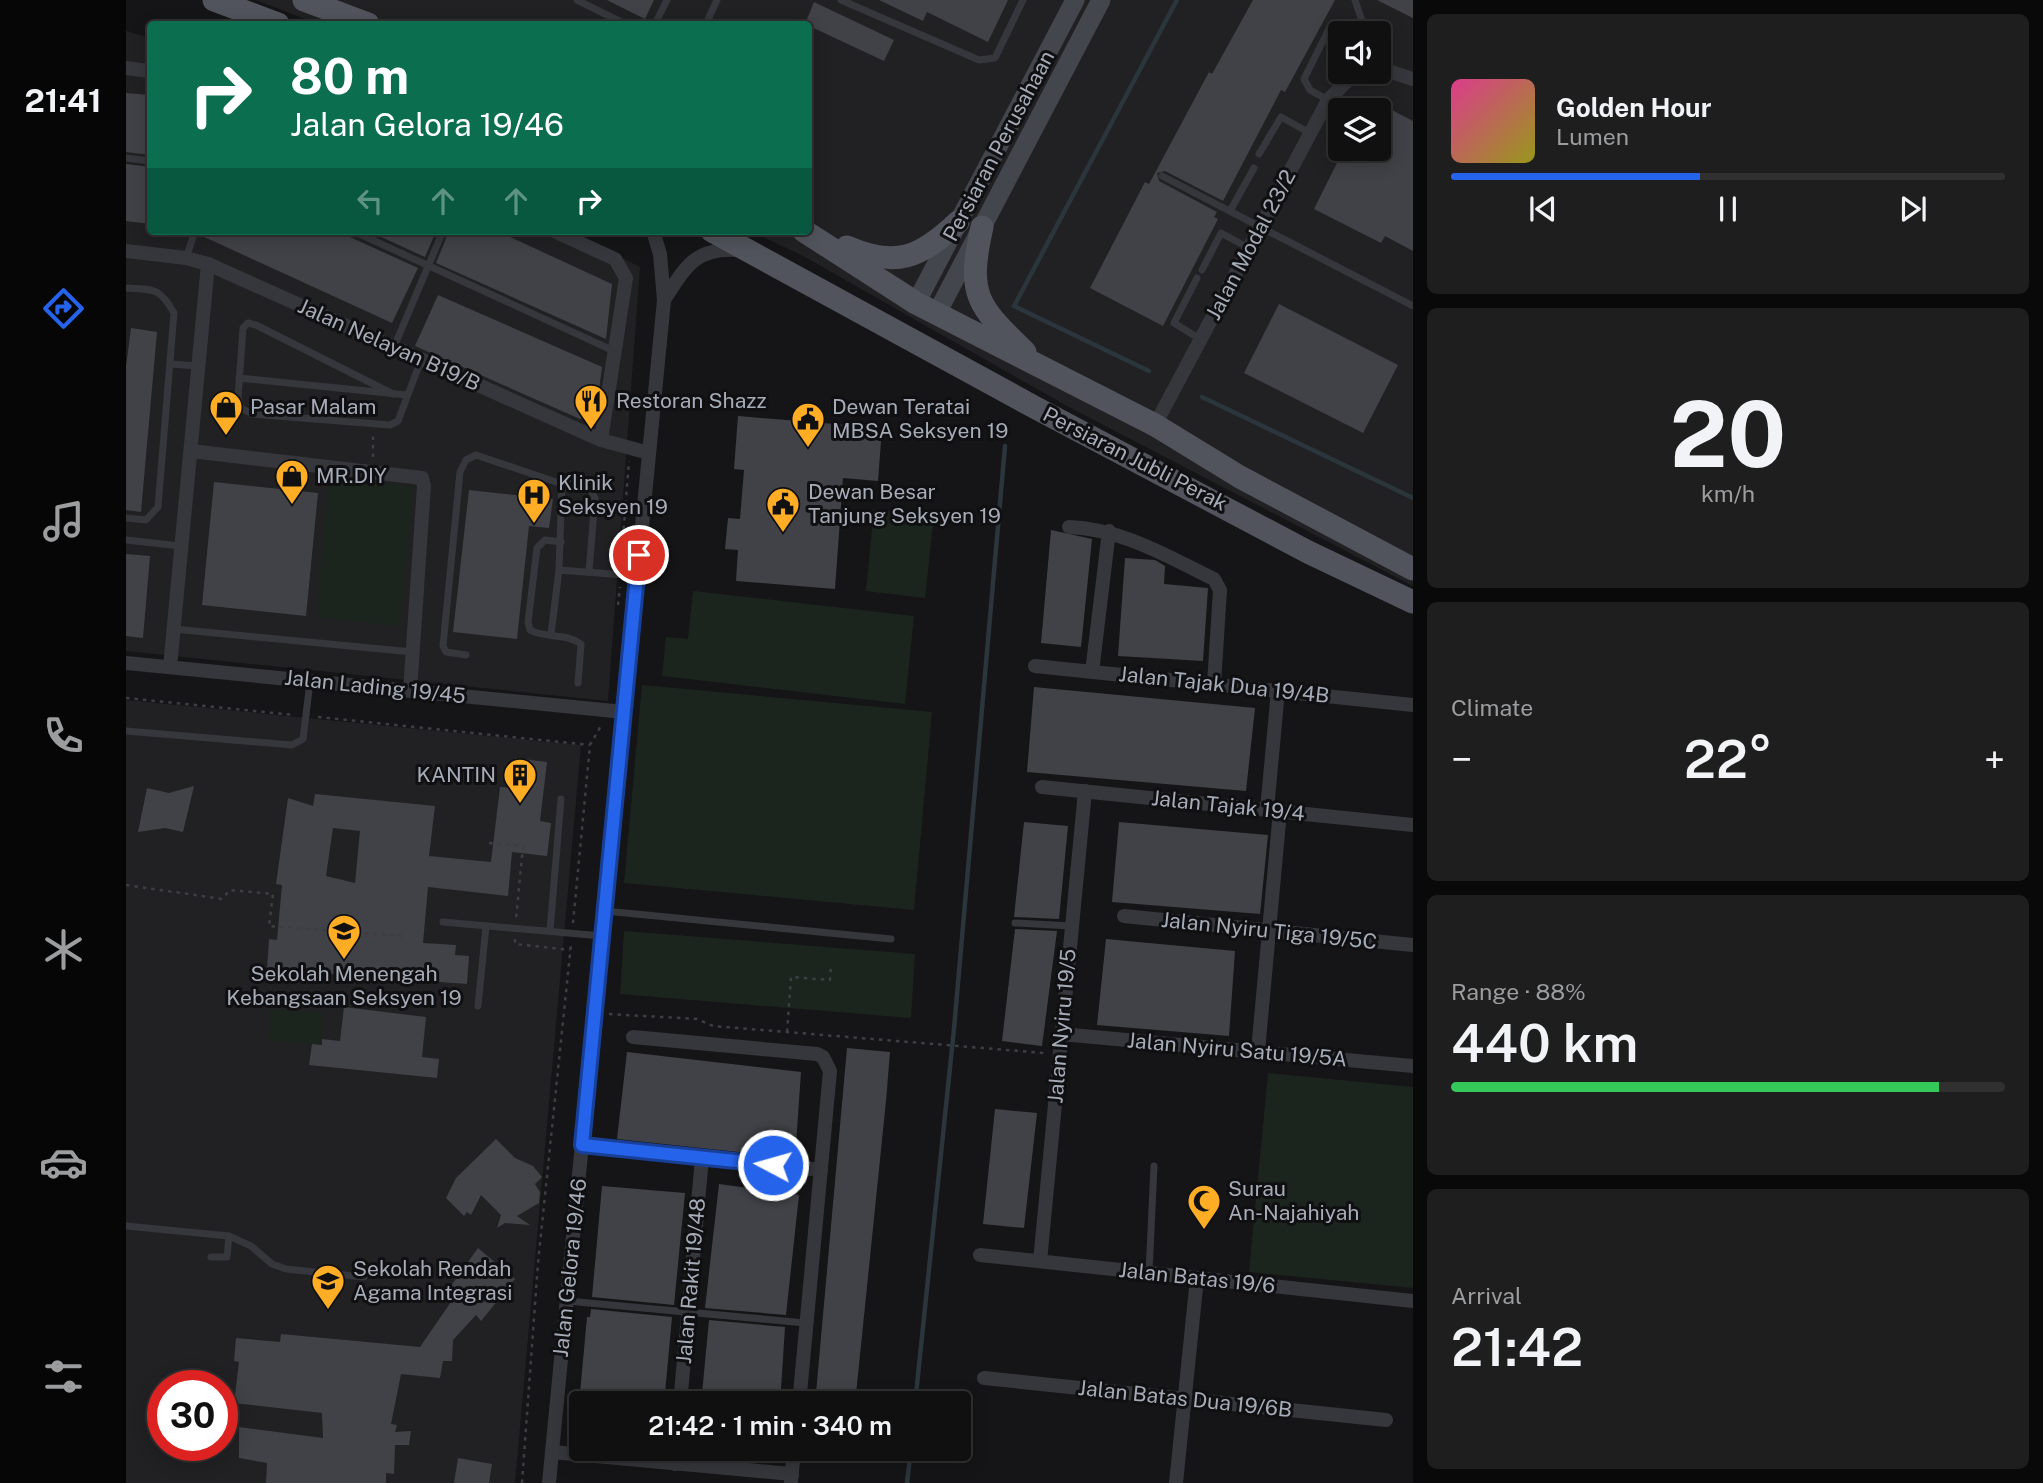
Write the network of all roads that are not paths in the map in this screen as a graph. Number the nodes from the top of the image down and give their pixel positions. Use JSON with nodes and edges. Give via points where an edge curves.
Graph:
{"nodes":[{"id":1,"x":214,"y":0,"type":"edge"},
{"id":2,"x":304,"y":0,"type":"edge"},
{"id":3,"x":577,"y":0,"type":"edge"},
{"id":4,"x":667,"y":0,"type":"edge"},
{"id":5,"x":717,"y":0,"type":"edge"},
{"id":6,"x":841,"y":0,"type":"edge"},
{"id":7,"x":1023,"y":0,"type":"edge"},
{"id":8,"x":1075,"y":0,"type":"edge"},
{"id":9,"x":1101,"y":0,"type":"edge"},
{"id":10,"x":1355,"y":0,"type":"edge"},
{"id":11,"x":1064,"y":10,"type":"edge"},
{"id":12,"x":270,"y":21,"type":"edge"},
{"id":13,"x":360,"y":21,"type":"edge"},
{"id":14,"x":619,"y":21,"type":"edge"},
{"id":15,"x":656,"y":21,"type":"edge"},
{"id":16,"x":707,"y":21,"type":"edge"},
{"id":17,"x":1362,"y":21,"type":"edge"},
{"id":18,"x":1328,"y":31,"type":"edge"},
{"id":19,"x":126,"y":68,"type":"edge"},
{"id":20,"x":147,"y":71,"type":"edge"},
{"id":21,"x":1391,"y":72,"type":"edge"},
{"id":22,"x":1413,"y":79,"type":"edge"},
{"id":23,"x":1344,"y":84,"type":"edge"},
{"id":24,"x":1330,"y":98,"type":"edge"},
{"id":25,"x":1328,"y":100,"type":"joint"},
{"id":26,"x":1310,"y":133,"type":"junction"},
{"id":27,"x":1259,"y":154,"type":"dead end"},
{"id":28,"x":126,"y":158,"type":"edge"},
{"id":29,"x":147,"y":161,"type":"edge"},
{"id":30,"x":1254,"y":168,"type":"dead end"},
{"id":31,"x":1162,"y":176,"type":"dead end"},
{"id":32,"x":1230,"y":211,"type":"junction"},
{"id":33,"x":958,"y":222,"type":"junction"},
{"id":34,"x":982,"y":227,"type":"junction"},
{"id":35,"x":1261,"y":227,"type":"junction"},
{"id":36,"x":812,"y":233,"type":"edge"},
{"id":37,"x":194,"y":235,"type":"edge"},
{"id":38,"x":362,"y":235,"type":"edge"},
{"id":39,"x":441,"y":235,"type":"edge"},
{"id":40,"x":563,"y":235,"type":"edge"},
{"id":41,"x":654,"y":235,"type":"edge"},
{"id":42,"x":720,"y":235,"type":"edge"},
{"id":43,"x":812,"y":235,"type":"edge"},
{"id":44,"x":1249,"y":248,"type":"junction"},
{"id":45,"x":749,"y":250,"type":"junction"},
{"id":46,"x":126,"y":251,"type":"edge"},
{"id":47,"x":186,"y":258,"type":"junction"},
{"id":48,"x":208,"y":264,"type":"junction"},
{"id":49,"x":428,"y":265,"type":"junction"},
{"id":50,"x":126,"y":288,"type":"edge"},
{"id":51,"x":664,"y":300,"type":"junction"},
{"id":52,"x":1413,"y":306,"type":"edge"},
{"id":53,"x":924,"y":313,"type":"junction"},
{"id":54,"x":881,"y":324,"type":"junction"},
{"id":55,"x":1201,"y":339,"type":"junction"},
{"id":56,"x":394,"y":348,"type":"junction"},
{"id":57,"x":615,"y":351,"type":"junction"},
{"id":58,"x":421,"y":360,"type":"junction"},
{"id":59,"x":947,"y":361,"type":"junction"},
{"id":60,"x":170,"y":364,"type":"junction"},
{"id":61,"x":198,"y":366,"type":"junction"},
{"id":62,"x":1044,"y":370,"type":"junction"},
{"id":63,"x":239,"y":378,"type":"junction"},
{"id":64,"x":393,"y":394,"type":"junction"},
{"id":65,"x":407,"y":396,"type":"junction"},
{"id":66,"x":1155,"y":425,"type":"junction"},
{"id":67,"x":601,"y":440,"type":"junction"},
{"id":68,"x":1112,"y":446,"type":"junction"},
{"id":69,"x":191,"y":452,"type":"junction"},
{"id":70,"x":649,"y":453,"type":"junction"},
{"id":71,"x":1161,"y":472,"type":"junction"},
{"id":72,"x":562,"y":484,"type":"junction"},
{"id":73,"x":126,"y":518,"type":"edge"},
{"id":74,"x":1069,"y":527,"type":"dead end"},
{"id":75,"x":1109,"y":531,"type":"junction"},
{"id":76,"x":126,"y":541,"type":"edge"},
{"id":77,"x":561,"y":542,"type":"junction"},
{"id":78,"x":182,"y":546,"type":"junction"},
{"id":79,"x":1413,"y":569,"type":"edge"},
{"id":80,"x":559,"y":570,"type":"junction"},
{"id":81,"x":589,"y":572,"type":"junction"},
{"id":82,"x":637,"y":576,"type":"junction"},
{"id":83,"x":1413,"y":602,"type":"edge"},
{"id":84,"x":174,"y":629,"type":"junction"},
{"id":85,"x":551,"y":635,"type":"junction"},
{"id":86,"x":413,"y":652,"type":"junction"},
{"id":87,"x":467,"y":654,"type":"dead end"},
{"id":88,"x":126,"y":663,"type":"edge"},
{"id":89,"x":1035,"y":666,"type":"dead end"},
{"id":90,"x":170,"y":667,"type":"junction"},
{"id":91,"x":1092,"y":672,"type":"junction"},
{"id":92,"x":310,"y":681,"type":"junction"},
{"id":93,"x":578,"y":683,"type":"dead end"},
{"id":94,"x":1214,"y":684,"type":"junction"},
{"id":95,"x":1278,"y":690,"type":"junction"},
{"id":96,"x":410,"y":691,"type":"junction"},
{"id":97,"x":1413,"y":705,"type":"edge"},
{"id":98,"x":617,"y":711,"type":"junction"},
{"id":99,"x":126,"y":731,"type":"edge"},
{"id":100,"x":1042,"y":787,"type":"dead end"},
{"id":101,"x":1085,"y":791,"type":"junction"},
{"id":102,"x":562,"y":799,"type":"dead end"},
{"id":103,"x":1273,"y":810,"type":"junction"},
{"id":104,"x":1413,"y":825,"type":"edge"},
{"id":105,"x":604,"y":911,"type":"junction"},
{"id":106,"x":1124,"y":916,"type":"dead end"},
{"id":107,"x":443,"y":922,"type":"dead end"},
{"id":108,"x":1015,"y":923,"type":"dead end"},
{"id":109,"x":486,"y":926,"type":"junction"},
{"id":110,"x":1072,"y":926,"type":"junction"},
{"id":111,"x":1269,"y":930,"type":"junction"},
{"id":112,"x":550,"y":932,"type":"junction"},
{"id":113,"x":602,"y":936,"type":"junction"},
{"id":114,"x":891,"y":939,"type":"dead end"},
{"id":115,"x":1413,"y":945,"type":"edge"},
{"id":116,"x":478,"y":1006,"type":"dead end"},
{"id":117,"x":1061,"y":1034,"type":"junction"},
{"id":118,"x":633,"y":1037,"type":"dead end"},
{"id":119,"x":1258,"y":1051,"type":"junction"},
{"id":120,"x":1413,"y":1066,"type":"edge"},
{"id":121,"x":582,"y":1145,"type":"junction"},
{"id":122,"x":702,"y":1158,"type":"junction"},
{"id":123,"x":1154,"y":1166,"type":"dead end"},
{"id":124,"x":821,"y":1170,"type":"junction"},
{"id":125,"x":126,"y":1227,"type":"edge"},
{"id":126,"x":229,"y":1237,"type":"junction"},
{"id":127,"x":981,"y":1255,"type":"dead end"},
{"id":128,"x":211,"y":1257,"type":"dead end"},
{"id":129,"x":1040,"y":1261,"type":"junction"},
{"id":130,"x":1149,"y":1273,"type":"junction"},
{"id":131,"x":364,"y":1277,"type":"dead end"},
{"id":132,"x":1197,"y":1278,"type":"junction"},
{"id":133,"x":567,"y":1301,"type":"junction"},
{"id":134,"x":1413,"y":1301,"type":"edge"},
{"id":135,"x":688,"y":1312,"type":"junction"},
{"id":136,"x":806,"y":1323,"type":"junction"},
{"id":137,"x":984,"y":1378,"type":"dead end"},
{"id":138,"x":681,"y":1391,"type":"edge"},
{"id":139,"x":800,"y":1391,"type":"edge"},
{"id":140,"x":1185,"y":1399,"type":"junction"},
{"id":141,"x":1386,"y":1420,"type":"dead end"},
{"id":142,"x":552,"y":1452,"type":"junction"},
{"id":143,"x":569,"y":1453,"type":"edge"},
{"id":144,"x":701,"y":1461,"type":"edge"},
{"id":145,"x":793,"y":1461,"type":"edge"},
{"id":146,"x":792,"y":1479,"type":"edge"},
{"id":147,"x":549,"y":1483,"type":"edge"},
{"id":148,"x":1177,"y":1483,"type":"edge"}],
"edges":[{"from":1,"to":12,"type":"main road"},
{"from":2,"to":13,"type":"main road"},
{"from":3,"to":14,"type":"lane"},
{"from":4,"to":15,"type":"lane"},
{"from":5,"to":16,"type":"lane"},
{"from":6,"to":7,"type":"lane","via":[[979,60],[995,58]]},
{"from":8,"to":11,"type":"main road","name":"Persiaran Perusahaan"},
{"from":9,"to":34,"type":"main road","name":"Persiaran Perusahaan"},
{"from":10,"to":17,"type":"lane"},
{"from":11,"to":33,"type":"main road","name":"Persiaran Perusahaan"},
{"from":18,"to":25,"type":"lane","via":[[1304,79],[1310,90]]},
{"from":19,"to":20,"type":"street"},
{"from":21,"to":22,"type":"street"},
{"from":23,"to":24,"type":"street","name":"Jalan Modal 23/2"},
{"from":25,"to":26,"type":"street","name":"Jalan Modal 23/2"},
{"from":26,"to":27,"type":"lane","via":[[1281,117]]},
{"from":26,"to":35,"type":"street","name":"Jalan Modal 23/2"},
{"from":28,"to":29,"type":"lane"},
{"from":30,"to":32,"type":"lane"},
{"from":31,"to":32,"type":"lane"},
{"from":32,"to":35,"type":"lane"},
{"from":33,"to":36,"type":"main road","via":[[935,244],[883,260]]},
{"from":33,"to":53,"type":"main road","name":"Persiaran Perusahaan"},
{"from":34,"to":53,"type":"main road","name":"Persiaran Perusahaan"},
{"from":34,"to":62,"type":"main road","via":[[974,262],[982,307]]},
{"from":35,"to":44,"type":"street","name":"Jalan Modal 23/2"},
{"from":35,"to":52,"type":"lane"},
{"from":37,"to":47,"type":"lane"},
{"from":38,"to":49,"type":"lane"},
{"from":39,"to":49,"type":"lane"},
{"from":40,"to":57,"type":"street","via":[[615,259],[622,268],[626,278]]},
{"from":41,"to":51,"type":"street","name":"Jalan Gelora 19/46"},
{"from":42,"to":45,"type":"main road","name":"Persiaran Jubli Perak"},
{"from":43,"to":53,"type":"main road","name":"Persiaran Jubli Perak"},
{"from":44,"to":55,"type":"street","name":"Jalan Modal 23/2"},
{"from":44,"to":55,"type":"lane","via":[[1221,233],[1199,274],[1174,323]]},
{"from":45,"to":51,"type":"street","via":[[717,248],[693,260]]},
{"from":45,"to":54,"type":"main road","name":"Persiaran Jubli Perak"},
{"from":46,"to":47,"type":"street","name":"Jalan Nelayan B19/B"},
{"from":47,"to":48,"type":"street","name":"Jalan Nelayan B19/B"},
{"from":48,"to":56,"type":"street","name":"Jalan Nelayan B19/B"},
{"from":48,"to":61,"type":"street"},
{"from":49,"to":56,"type":"lane"},
{"from":49,"to":57,"type":"lane"},
{"from":50,"to":60,"type":"lane","via":[[164,295],[174,313]]},
{"from":51,"to":70,"type":"street","name":"Jalan Gelora 19/46"},
{"from":53,"to":54,"type":"main road"},
{"from":53,"to":59,"type":"main road"},
{"from":53,"to":62,"type":"main road","name":"Persiaran Jubli Perak"},
{"from":54,"to":59,"type":"main road","name":"Persiaran Jubli Perak"},
{"from":55,"to":66,"type":"street","name":"Jalan Modal 23/2"},
{"from":56,"to":58,"type":"street","name":"Jalan Nelayan B19/B"},
{"from":57,"to":67,"type":"street"},
{"from":58,"to":65,"type":"lane"},
{"from":58,"to":67,"type":"street","name":"Jalan Nelayan B19/B"},
{"from":59,"to":68,"type":"main road","name":"Persiaran Jubli Perak"},
{"from":60,"to":61,"type":"lane"},
{"from":60,"to":73,"type":"lane","via":[[159,507],[146,520]]},
{"from":61,"to":69,"type":"street"},
{"from":62,"to":66,"type":"main road","name":"Persiaran Jubli Perak"},
{"from":63,"to":64,"type":"lane"},
{"from":63,"to":64,"type":"lane","via":[[243,328],[248,323]]},
{"from":63,"to":65,"type":"lane","via":[[241,408],[252,414],[390,425],[398,421]]},
{"from":64,"to":65,"type":"lane"},
{"from":66,"to":68,"type":"main road","via":[[1134,441]]},
{"from":66,"to":71,"type":"main road"},
{"from":66,"to":79,"type":"main road","name":"Persiaran Jubli Perak","via":[[1240,477]]},
{"from":67,"to":70,"type":"street","name":"Jalan Nelayan B19/B"},
{"from":68,"to":71,"type":"main road","name":"Persiaran Jubli Perak"},
{"from":69,"to":78,"type":"street"},
{"from":69,"to":86,"type":"street","via":[[422,478]]},
{"from":70,"to":82,"type":"street","name":"Jalan Gelora 19/46"},
{"from":71,"to":83,"type":"main road","name":"Persiaran Jubli Perak","via":[[1308,552]]},
{"from":72,"to":77,"type":"lane"},
{"from":72,"to":81,"type":"lane","via":[[586,483],[592,488]]},
{"from":72,"to":87,"type":"lane","via":[[477,455],[466,460],[460,471],[443,646],[446,652]]},
{"from":74,"to":75,"type":"street"},
{"from":75,"to":91,"type":"street"},
{"from":75,"to":94,"type":"street","via":[[1214,579],[1220,590]]},
{"from":76,"to":78,"type":"lane"},
{"from":77,"to":80,"type":"lane"},
{"from":77,"to":85,"type":"lane","via":[[545,540],[537,548],[528,622],[536,634]]},
{"from":78,"to":84,"type":"street"},
{"from":80,"to":81,"type":"lane"},
{"from":80,"to":85,"type":"lane"},
{"from":81,"to":82,"type":"lane"},
{"from":82,"to":98,"type":"street","name":"Jalan Gelora 19/46"},
{"from":84,"to":86,"type":"lane"},
{"from":84,"to":90,"type":"street"},
{"from":85,"to":93,"type":"lane","via":[[570,636],[581,644]]},
{"from":86,"to":96,"type":"street"},
{"from":88,"to":90,"type":"street","name":"Jalan Lading 19/45"},
{"from":89,"to":91,"type":"street","name":"Jalan Tajak Dua 19/4B"},
{"from":90,"to":92,"type":"street","name":"Jalan Lading 19/45"},
{"from":91,"to":94,"type":"street","name":"Jalan Tajak Dua 19/4B"},
{"from":92,"to":96,"type":"street","name":"Jalan Lading 19/45"},
{"from":92,"to":99,"type":"lane","via":[[303,739],[292,745]]},
{"from":94,"to":95,"type":"street","name":"Jalan Tajak Dua 19/4B"},
{"from":95,"to":97,"type":"street","name":"Jalan Tajak Dua 19/4B"},
{"from":95,"to":103,"type":"street"},
{"from":96,"to":98,"type":"street","name":"Jalan Lading 19/45"},
{"from":98,"to":105,"type":"street","name":"Jalan Gelora 19/46"},
{"from":100,"to":101,"type":"street","name":"Jalan Tajak 19/4"},
{"from":101,"to":103,"type":"street","name":"Jalan Tajak 19/4"},
{"from":101,"to":110,"type":"street","name":"Jalan Nyiru 19/5"},
{"from":102,"to":112,"type":"lane"},
{"from":103,"to":104,"type":"street","name":"Jalan Tajak 19/4"},
{"from":103,"to":111,"type":"street"},
{"from":105,"to":113,"type":"street","name":"Jalan Gelora 19/46"},
{"from":105,"to":114,"type":"lane"},
{"from":106,"to":111,"type":"street","name":"Jalan Nyiru Tiga 19/5C"},
{"from":107,"to":109,"type":"lane"},
{"from":108,"to":110,"type":"lane"},
{"from":109,"to":112,"type":"lane"},
{"from":109,"to":116,"type":"lane"},
{"from":110,"to":117,"type":"street","name":"Jalan Nyiru 19/5"},
{"from":111,"to":115,"type":"street","name":"Jalan Nyiru Tiga 19/5C"},
{"from":111,"to":119,"type":"street"},
{"from":112,"to":113,"type":"lane"},
{"from":113,"to":121,"type":"street","name":"Jalan Gelora 19/46"},
{"from":117,"to":119,"type":"street","name":"Jalan Nyiru Satu 19/5A"},
{"from":117,"to":129,"type":"street","name":"Jalan Nyiru 19/5"},
{"from":118,"to":124,"type":"street","via":[[823,1057],[830,1071]]},
{"from":119,"to":120,"type":"street","name":"Jalan Nyiru Satu 19/5A"},
{"from":121,"to":122,"type":"street"},
{"from":121,"to":133,"type":"street","name":"Jalan Gelora 19/46"},
{"from":122,"to":124,"type":"street"},
{"from":122,"to":135,"type":"street","name":"Jalan Rakit 19/48"},
{"from":123,"to":130,"type":"lane"},
{"from":124,"to":136,"type":"street"},
{"from":125,"to":126,"type":"lane"},
{"from":126,"to":128,"type":"lane","via":[[227,1257]]},
{"from":126,"to":131,"type":"lane","via":[[286,1269]]},
{"from":127,"to":129,"type":"street","name":"Jalan Batas 19/6"},
{"from":129,"to":130,"type":"street","name":"Jalan Batas 19/6"},
{"from":130,"to":132,"type":"street","name":"Jalan Batas 19/6"},
{"from":132,"to":134,"type":"street","name":"Jalan Batas 19/6"},
{"from":132,"to":140,"type":"street"},
{"from":133,"to":135,"type":"lane"},
{"from":133,"to":142,"type":"street","name":"Jalan Gelora 19/46"},
{"from":135,"to":136,"type":"lane"},
{"from":135,"to":138,"type":"street","name":"Jalan Rakit 19/48"},
{"from":136,"to":139,"type":"street"},
{"from":137,"to":140,"type":"street","name":"Jalan Batas Dua 19/6B"},
{"from":140,"to":141,"type":"street","name":"Jalan Batas Dua 19/6B"},
{"from":140,"to":148,"type":"street"},
{"from":142,"to":143,"type":"street"},
{"from":142,"to":147,"type":"street","name":"Jalan Gelora 19/46"},
{"from":144,"to":146,"type":"street"},
{"from":145,"to":146,"type":"street"}]}
